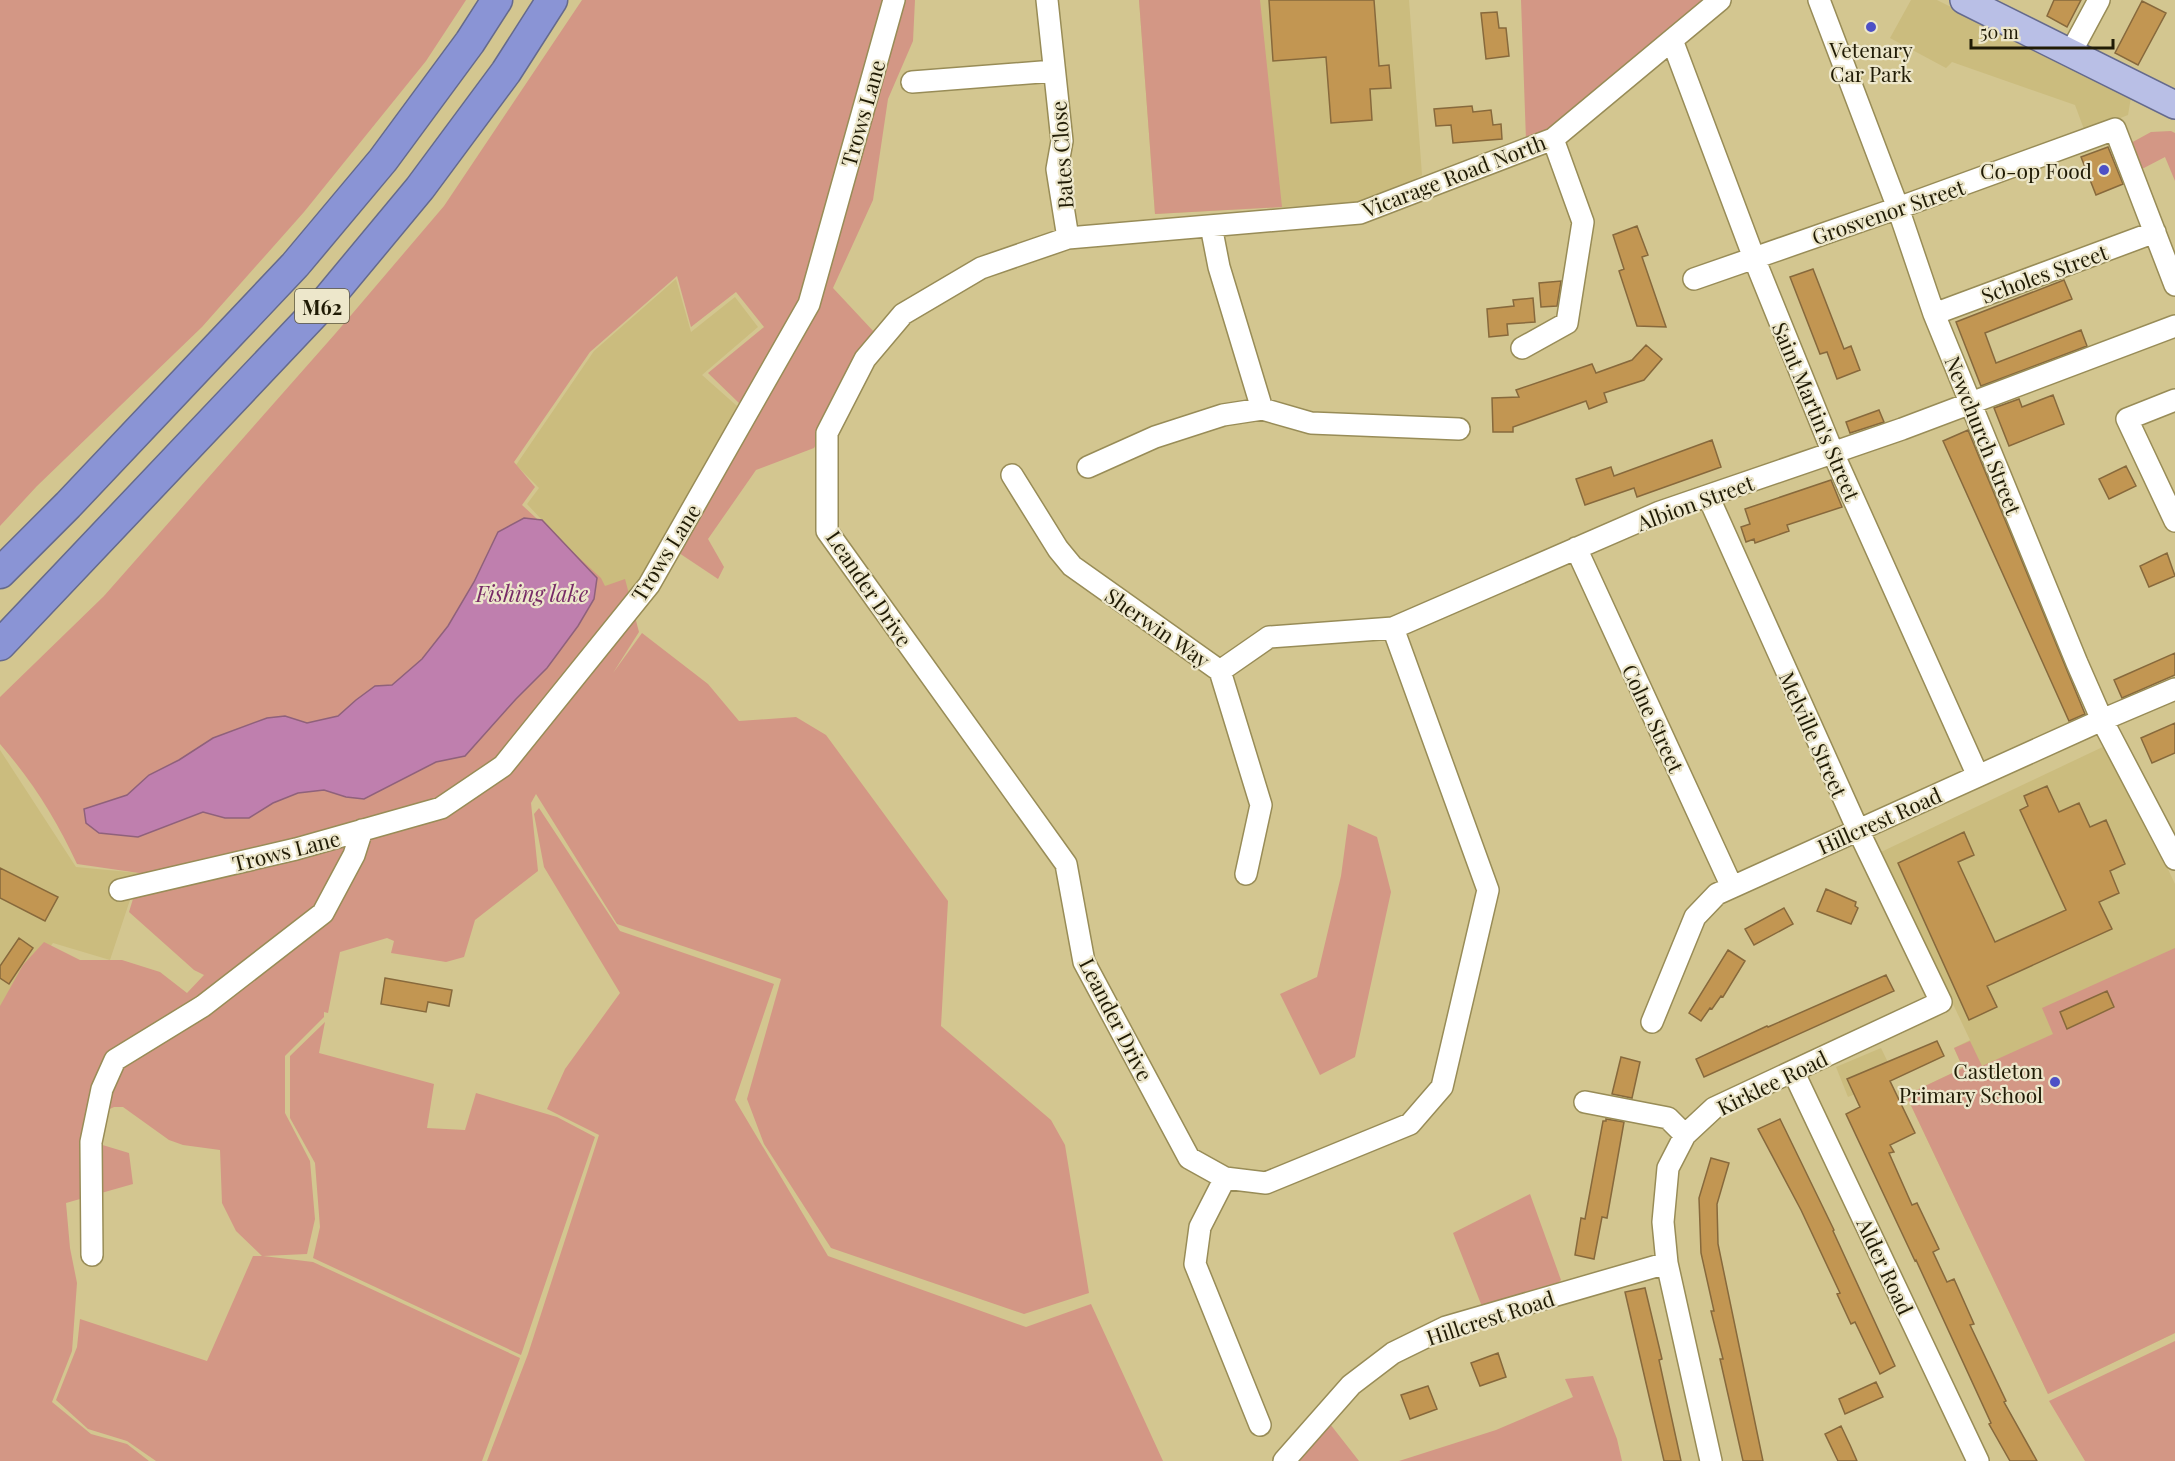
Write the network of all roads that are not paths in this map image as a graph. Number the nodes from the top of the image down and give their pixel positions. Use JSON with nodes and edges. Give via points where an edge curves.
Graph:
{"nodes":[{"id":1,"x":497,"y":0,"type":"edge"},
{"id":2,"x":552,"y":0,"type":"edge"},
{"id":3,"x":894,"y":0,"type":"edge"},
{"id":4,"x":1047,"y":0,"type":"edge"},
{"id":5,"x":1720,"y":0,"type":"edge"},
{"id":6,"x":1819,"y":0,"type":"edge"},
{"id":7,"x":1964,"y":0,"type":"edge"},
{"id":8,"x":2099,"y":0,"type":"edge"},
{"id":9,"x":1672,"y":40,"type":"junction"},
{"id":10,"x":2070,"y":54,"type":"junction"},
{"id":11,"x":1054,"y":71,"type":"junction"},
{"id":12,"x":912,"y":82,"type":"dead end"},
{"id":13,"x":2175,"y":105,"type":"edge"},
{"id":14,"x":1553,"y":138,"type":"junction"},
{"id":15,"x":1898,"y":208,"type":"junction"},
{"id":16,"x":1211,"y":226,"type":"junction"},
{"id":17,"x":2155,"y":232,"type":"junction"},
{"id":18,"x":1068,"y":238,"type":"junction"},
{"id":19,"x":1754,"y":258,"type":"junction"},
{"id":20,"x":1694,"y":279,"type":"dead end"},
{"id":21,"x":2175,"y":285,"type":"edge"},
{"id":22,"x":1934,"y":314,"type":"junction"},
{"id":23,"x":2175,"y":326,"type":"edge"},
{"id":24,"x":1522,"y":348,"type":"dead end"},
{"id":25,"x":2175,"y":400,"type":"edge"},
{"id":26,"x":1971,"y":402,"type":"junction"},
{"id":27,"x":1262,"y":409,"type":"junction"},
{"id":28,"x":1460,"y":429,"type":"dead end"},
{"id":29,"x":1833,"y":453,"type":"junction"},
{"id":30,"x":1088,"y":467,"type":"dead end"},
{"id":31,"x":1012,"y":475,"type":"dead end"},
{"id":32,"x":1707,"y":496,"type":"junction"},
{"id":33,"x":2175,"y":521,"type":"edge"},
{"id":34,"x":1576,"y":548,"type":"junction"},
{"id":35,"x":0,"y":573,"type":"edge"},
{"id":36,"x":58,"y":584,"type":"junction"},
{"id":37,"x":1394,"y":628,"type":"junction"},
{"id":38,"x":0,"y":645,"type":"edge"},
{"id":39,"x":0,"y":652,"type":"edge"},
{"id":40,"x":1220,"y":670,"type":"junction"},
{"id":41,"x":2175,"y":689,"type":"edge"},
{"id":42,"x":2102,"y":720,"type":"junction"},
{"id":43,"x":1978,"y":776,"type":"junction"},
{"id":44,"x":362,"y":830,"type":"junction"},
{"id":45,"x":1858,"y":830,"type":"junction"},
{"id":46,"x":2175,"y":859,"type":"edge"},
{"id":47,"x":1246,"y":874,"type":"dead end"},
{"id":48,"x":1732,"y":887,"type":"junction"},
{"id":49,"x":120,"y":890,"type":"dead end"},
{"id":50,"x":1941,"y":1002,"type":"joint"},
{"id":51,"x":1652,"y":1022,"type":"dead end"},
{"id":52,"x":1793,"y":1071,"type":"junction"},
{"id":53,"x":1584,"y":1102,"type":"dead end"},
{"id":54,"x":1685,"y":1136,"type":"junction"},
{"id":55,"x":1225,"y":1178,"type":"junction"},
{"id":56,"x":92,"y":1256,"type":"dead end"},
{"id":57,"x":1667,"y":1263,"type":"junction"},
{"id":58,"x":1260,"y":1425,"type":"dead end"},
{"id":59,"x":1284,"y":1461,"type":"edge"},
{"id":60,"x":1711,"y":1461,"type":"edge"},
{"id":61,"x":1978,"y":1461,"type":"edge"}],
"edges":[{"from":1,"to":35,"type":"highway","number":"M62","via":[[383,160],[295,265]]},
{"from":2,"to":36,"type":"highway","number":"M62","via":[[506,72],[420,188],[327,300]]},
{"from":3,"to":44,"type":"street","name":"Trows Lane","via":[[809,304],[649,585],[503,766],[441,808]]},
{"from":4,"to":11,"type":"street","name":"Bates Close"},
{"from":5,"to":9,"type":"street","name":"Vicarage Road North"},
{"from":6,"to":15,"type":"street","name":"Newchurch Street"},
{"from":7,"to":10,"type":"main road"},
{"from":8,"to":10,"type":"street"},
{"from":9,"to":14,"type":"street","name":"Vicarage Road North"},
{"from":9,"to":19,"type":"street","name":"Saint Martin's Street"},
{"from":10,"to":13,"type":"main road"},
{"from":11,"to":12,"type":"street","name":"Bates Close"},
{"from":11,"to":18,"type":"street","name":"Bates Close","via":[[1062,141],[1058,169]]},
{"from":14,"to":16,"type":"street","name":"Vicarage Road North","via":[[1360,213]]},
{"from":14,"to":24,"type":"street","via":[[1583,222],[1567,323]]},
{"from":15,"to":17,"type":"street","name":"Grosvenor Street","via":[[2115,129]]},
{"from":15,"to":19,"type":"street","name":"Grosvenor Street"},
{"from":15,"to":22,"type":"street","name":"Newchurch Street"},
{"from":16,"to":18,"type":"street","name":"Vicarage Road North"},
{"from":16,"to":27,"type":"street","via":[[1219,267]]},
{"from":17,"to":21,"type":"street"},
{"from":17,"to":22,"type":"street","name":"Scholes Street"},
{"from":18,"to":55,"type":"street","name":"Leander Drive","via":[[981,268],[903,314],[865,359],[827,433],[827,531],[1066,864],[1084,962],[1189,1158]]},
{"from":19,"to":20,"type":"street","name":"Grosvenor Street"},
{"from":19,"to":29,"type":"street","name":"Saint Martin's Street"},
{"from":22,"to":26,"type":"street","name":"Newchurch Street"},
{"from":23,"to":26,"type":"street","name":"Albion Street"},
{"from":25,"to":33,"type":"street","via":[[2127,419]]},
{"from":26,"to":29,"type":"street","name":"Albion Street"},
{"from":26,"to":42,"type":"street","name":"Newchurch Street"},
{"from":27,"to":28,"type":"street","via":[[1311,423]]},
{"from":27,"to":30,"type":"street","via":[[1223,415]]},
{"from":29,"to":32,"type":"street","name":"Albion Street"},
{"from":29,"to":43,"type":"street","name":"Saint Martin's Street"},
{"from":31,"to":40,"type":"street","name":"Sherwin Way","via":[[1072,566]]},
{"from":32,"to":34,"type":"street","name":"Albion Street"},
{"from":32,"to":45,"type":"street","name":"Melville Street"},
{"from":34,"to":37,"type":"street","name":"Albion Street"},
{"from":34,"to":48,"type":"street","name":"Colne Street"},
{"from":36,"to":38,"type":"highway","number":"M62"},
{"from":36,"to":39,"type":"highway","number":"M62"},
{"from":37,"to":40,"type":"street","name":"Albion Street","via":[[1269,637]]},
{"from":37,"to":55,"type":"street","name":"Leander Drive","via":[[1488,890],[1442,1087],[1410,1124],[1266,1183]]},
{"from":40,"to":47,"type":"street","name":"Sherwin Way","via":[[1261,805]]},
{"from":41,"to":42,"type":"street","name":"Hillcrest Road"},
{"from":42,"to":43,"type":"street","name":"Hillcrest Road"},
{"from":42,"to":46,"type":"street","name":"Newchurch Street"},
{"from":43,"to":45,"type":"street","name":"Hillcrest Road"},
{"from":44,"to":49,"type":"street","name":"Trows Lane"},
{"from":44,"to":56,"type":"street","via":[[354,855],[323,913],[203,1006],[115,1060],[102,1089],[91,1142]]},
{"from":45,"to":48,"type":"street","name":"Hillcrest Road"},
{"from":45,"to":50,"type":"street","name":"Melville Street"},
{"from":48,"to":51,"type":"street","name":"Hillcrest Road","via":[[1717,894],[1695,918]]},
{"from":50,"to":52,"type":"street","name":"Kirklee Road"},
{"from":52,"to":54,"type":"street","name":"Kirklee Road","via":[[1714,1108]]},
{"from":52,"to":61,"type":"street","name":"Alder Road"},
{"from":53,"to":54,"type":"street","via":[[1668,1118]]},
{"from":54,"to":57,"type":"street","name":"Kirklee Road","via":[[1668,1168],[1663,1222]]},
{"from":55,"to":58,"type":"street","via":[[1200,1227],[1195,1264]]},
{"from":57,"to":59,"type":"street","name":"Hillcrest Road","via":[[1446,1327],[1393,1353],[1351,1385]]},
{"from":57,"to":60,"type":"street","name":"Kirklee Road"}]}
